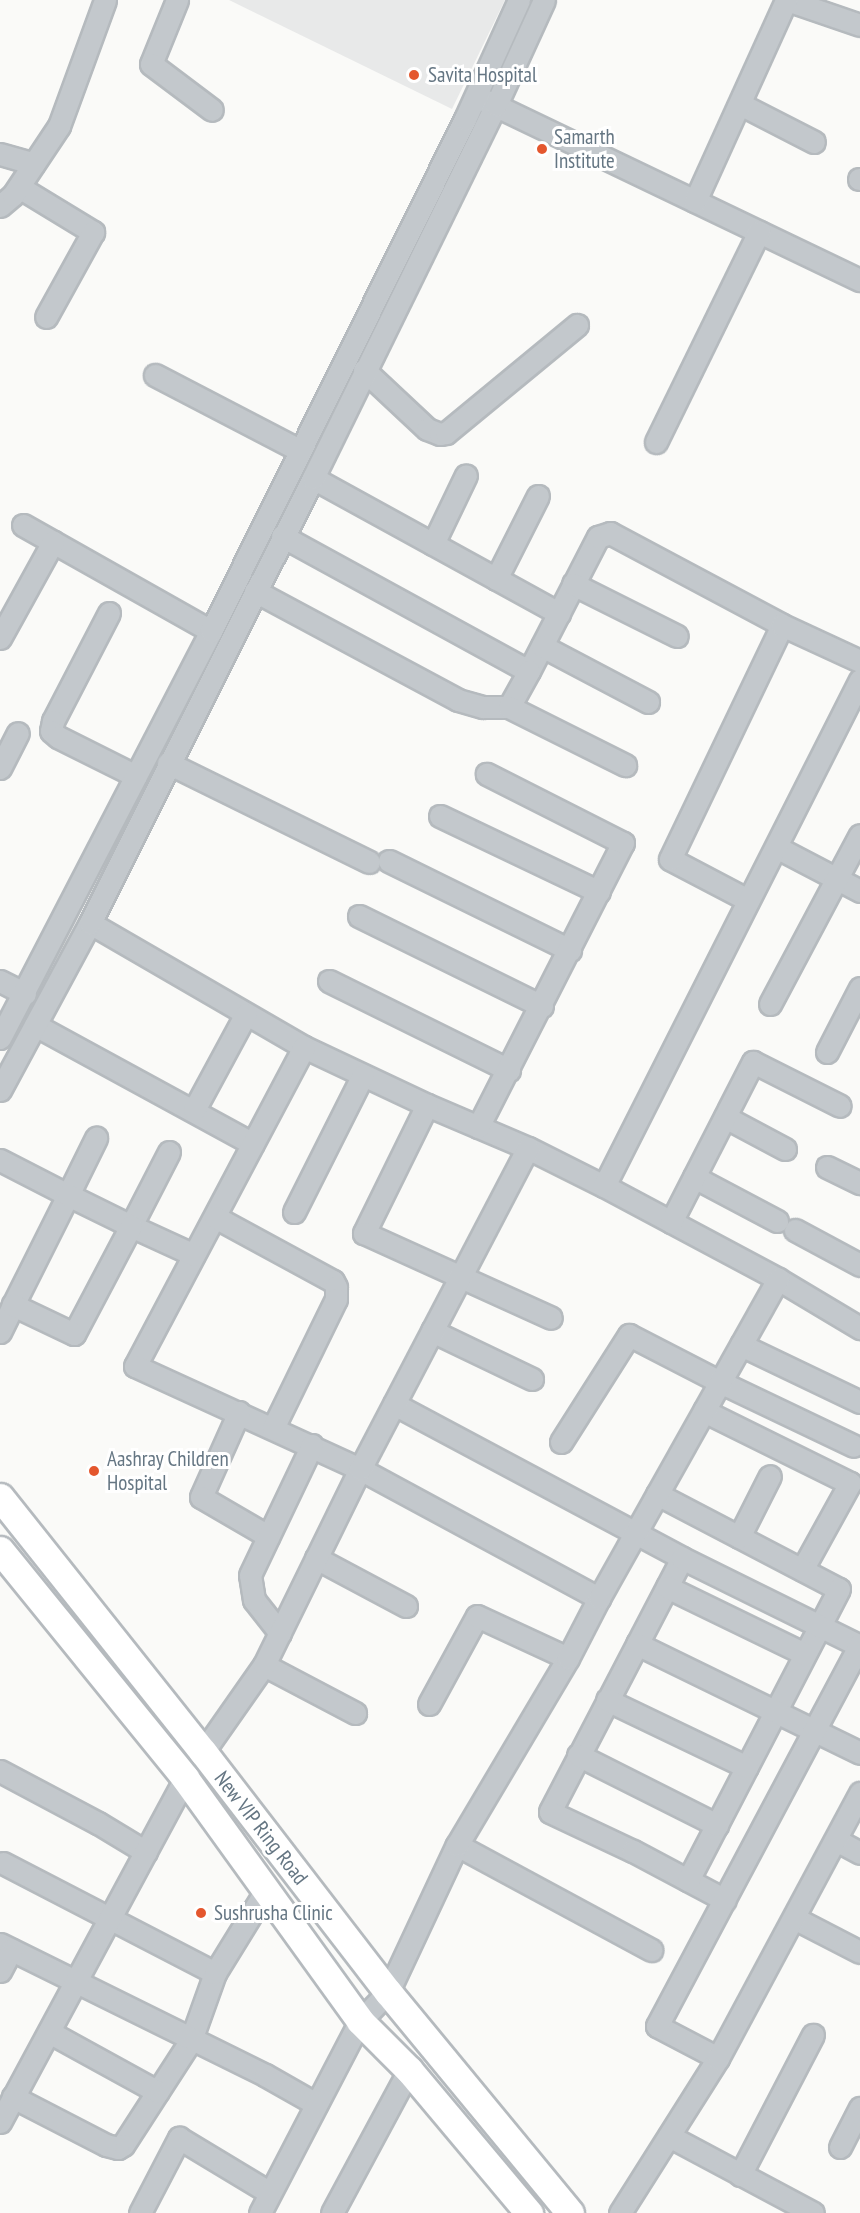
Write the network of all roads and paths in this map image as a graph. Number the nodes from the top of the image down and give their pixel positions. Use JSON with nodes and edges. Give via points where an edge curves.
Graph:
{"nodes":[{"id":1,"x":105,"y":0,"type":"edge"},
{"id":2,"x":177,"y":0,"type":"edge"},
{"id":3,"x":519,"y":0,"type":"edge"},
{"id":4,"x":544,"y":0,"type":"edge"},
{"id":5,"x":787,"y":0,"type":"edge"},
{"id":6,"x":860,"y":25,"type":"edge"},
{"id":7,"x":476,"y":96,"type":"junction"},
{"id":8,"x":740,"y":104,"type":"junction"},
{"id":9,"x":496,"y":105,"type":"junction"},
{"id":10,"x":212,"y":110,"type":"dead end"},
{"id":11,"x":814,"y":142,"type":"dead end"},
{"id":12,"x":0,"y":154,"type":"edge"},
{"id":13,"x":34,"y":164,"type":"junction"},
{"id":14,"x":19,"y":187,"type":"junction"},
{"id":15,"x":695,"y":201,"type":"junction"},
{"id":16,"x":0,"y":206,"type":"edge"},
{"id":17,"x":759,"y":232,"type":"junction"},
{"id":18,"x":860,"y":280,"type":"edge"},
{"id":19,"x":46,"y":317,"type":"dead end"},
{"id":20,"x":577,"y":325,"type":"dead end"},
{"id":21,"x":364,"y":370,"type":"junction"},
{"id":22,"x":155,"y":375,"type":"dead end"},
{"id":23,"x":656,"y":442,"type":"dead end"},
{"id":24,"x":298,"y":450,"type":"junction"},
{"id":25,"x":466,"y":475,"type":"dead end"},
{"id":26,"x":313,"y":478,"type":"junction"},
{"id":27,"x":537,"y":496,"type":"dead end"},
{"id":28,"x":23,"y":525,"type":"dead end"},
{"id":29,"x":282,"y":536,"type":"junction"},
{"id":30,"x":53,"y":542,"type":"junction"},
{"id":31,"x":433,"y":544,"type":"junction"},
{"id":32,"x":496,"y":579,"type":"junction"},
{"id":33,"x":573,"y":584,"type":"junction"},
{"id":34,"x":255,"y":591,"type":"junction"},
{"id":35,"x":109,"y":613,"type":"dead end"},
{"id":36,"x":559,"y":613,"type":"junction"},
{"id":37,"x":782,"y":625,"type":"junction"},
{"id":38,"x":210,"y":631,"type":"junction"},
{"id":39,"x":677,"y":636,"type":"dead end"},
{"id":40,"x":0,"y":638,"type":"edge"},
{"id":41,"x":542,"y":646,"type":"junction"},
{"id":42,"x":858,"y":654,"type":"edge"},
{"id":43,"x":529,"y":671,"type":"junction"},
{"id":44,"x":860,"y":680,"type":"edge"},
{"id":45,"x":648,"y":702,"type":"dead end"},
{"id":46,"x":509,"y":707,"type":"junction"},
{"id":47,"x":18,"y":733,"type":"dead end"},
{"id":48,"x":168,"y":763,"type":"junction"},
{"id":49,"x":625,"y":765,"type":"dead end"},
{"id":50,"x":0,"y":768,"type":"edge"},
{"id":51,"x":487,"y":774,"type":"dead end"},
{"id":52,"x":136,"y":776,"type":"junction"},
{"id":53,"x":440,"y":816,"type":"dead end"},
{"id":54,"x":860,"y":835,"type":"edge"},
{"id":55,"x":776,"y":847,"type":"junction"},
{"id":56,"x":837,"y":879,"type":"junction"},
{"id":57,"x":860,"y":891,"type":"edge"},
{"id":58,"x":599,"y":892,"type":"junction"},
{"id":59,"x":748,"y":900,"type":"junction"},
{"id":60,"x":359,"y":916,"type":"dead end"},
{"id":61,"x":90,"y":923,"type":"junction"},
{"id":62,"x":570,"y":951,"type":"junction"},
{"id":63,"x":0,"y":981,"type":"edge"},
{"id":64,"x":329,"y":981,"type":"dead end"},
{"id":65,"x":860,"y":988,"type":"edge"},
{"id":66,"x":25,"y":994,"type":"junction"},
{"id":67,"x":770,"y":1004,"type":"dead end"},
{"id":68,"x":542,"y":1006,"type":"junction"},
{"id":69,"x":246,"y":1014,"type":"junction"},
{"id":70,"x":35,"y":1025,"type":"junction"},
{"id":71,"x":0,"y":1038,"type":"edge"},
{"id":72,"x":304,"y":1047,"type":"junction"},
{"id":73,"x":827,"y":1052,"type":"dead end"},
{"id":74,"x":509,"y":1070,"type":"junction"},
{"id":75,"x":363,"y":1075,"type":"junction"},
{"id":76,"x":0,"y":1090,"type":"edge"},
{"id":77,"x":427,"y":1105,"type":"junction"},
{"id":78,"x":840,"y":1106,"type":"dead end"},
{"id":79,"x":194,"y":1110,"type":"junction"},
{"id":80,"x":725,"y":1117,"type":"junction"},
{"id":81,"x":478,"y":1127,"type":"junction"},
{"id":82,"x":96,"y":1138,"type":"dead end"},
{"id":83,"x":253,"y":1144,"type":"junction"},
{"id":84,"x":528,"y":1148,"type":"junction"},
{"id":85,"x":785,"y":1149,"type":"dead end"},
{"id":86,"x":169,"y":1152,"type":"dead end"},
{"id":87,"x":0,"y":1160,"type":"edge"},
{"id":88,"x":827,"y":1167,"type":"dead end"},
{"id":89,"x":694,"y":1177,"type":"junction"},
{"id":90,"x":860,"y":1183,"type":"edge"},
{"id":91,"x":604,"y":1186,"type":"junction"},
{"id":92,"x":68,"y":1195,"type":"junction"},
{"id":93,"x":294,"y":1212,"type":"dead end"},
{"id":94,"x":214,"y":1217,"type":"junction"},
{"id":95,"x":671,"y":1222,"type":"junction"},
{"id":96,"x":131,"y":1226,"type":"junction"},
{"id":97,"x":194,"y":1255,"type":"junction"},
{"id":98,"x":860,"y":1265,"type":"edge"},
{"id":99,"x":460,"y":1277,"type":"junction"},
{"id":100,"x":778,"y":1279,"type":"junction"},
{"id":101,"x":13,"y":1305,"type":"junction"},
{"id":102,"x":550,"y":1318,"type":"dead end"},
{"id":103,"x":860,"y":1328,"type":"edge"},
{"id":104,"x":432,"y":1330,"type":"junction"},
{"id":105,"x":0,"y":1332,"type":"edge"},
{"id":106,"x":741,"y":1345,"type":"junction"},
{"id":107,"x":532,"y":1379,"type":"dead end"},
{"id":108,"x":720,"y":1383,"type":"junction"},
{"id":109,"x":860,"y":1401,"type":"edge"},
{"id":110,"x":394,"y":1404,"type":"junction"},
{"id":111,"x":704,"y":1411,"type":"junction"},
{"id":112,"x":239,"y":1412,"type":"junction"},
{"id":113,"x":273,"y":1428,"type":"junction"},
{"id":114,"x":561,"y":1442,"type":"dead end"},
{"id":115,"x":312,"y":1445,"type":"junction"},
{"id":116,"x":854,"y":1446,"type":"dead end"},
{"id":117,"x":360,"y":1469,"type":"junction"},
{"id":118,"x":770,"y":1476,"type":"dead end"},
{"id":119,"x":657,"y":1494,"type":"junction"},
{"id":120,"x":0,"y":1497,"type":"edge"},
{"id":121,"x":635,"y":1533,"type":"junction"},
{"id":122,"x":268,"y":1536,"type":"junction"},
{"id":123,"x":739,"y":1537,"type":"junction"},
{"id":124,"x":0,"y":1550,"type":"edge"},
{"id":125,"x":316,"y":1558,"type":"junction"},
{"id":126,"x":682,"y":1558,"type":"junction"},
{"id":127,"x":802,"y":1570,"type":"junction"},
{"id":128,"x":667,"y":1587,"type":"junction"},
{"id":129,"x":599,"y":1598,"type":"junction"},
{"id":130,"x":406,"y":1606,"type":"dead end"},
{"id":131,"x":819,"y":1626,"type":"junction"},
{"id":132,"x":280,"y":1633,"type":"junction"},
{"id":133,"x":637,"y":1644,"type":"junction"},
{"id":134,"x":860,"y":1646,"type":"edge"},
{"id":135,"x":805,"y":1654,"type":"junction"},
{"id":136,"x":568,"y":1658,"type":"junction"},
{"id":137,"x":264,"y":1665,"type":"junction"},
{"id":138,"x":607,"y":1700,"type":"junction"},
{"id":139,"x":429,"y":1704,"type":"dead end"},
{"id":140,"x":776,"y":1712,"type":"junction"},
{"id":141,"x":355,"y":1713,"type":"dead end"},
{"id":142,"x":814,"y":1731,"type":"junction"},
{"id":143,"x":203,"y":1752,"type":"junction"},
{"id":144,"x":860,"y":1753,"type":"edge"},
{"id":145,"x":578,"y":1755,"type":"junction"},
{"id":146,"x":747,"y":1767,"type":"junction"},
{"id":147,"x":0,"y":1771,"type":"edge"},
{"id":148,"x":185,"y":1778,"type":"junction"},
{"id":149,"x":860,"y":1793,"type":"edge"},
{"id":150,"x":717,"y":1825,"type":"junction"},
{"id":151,"x":836,"y":1840,"type":"junction"},
{"id":152,"x":457,"y":1845,"type":"junction"},
{"id":153,"x":146,"y":1852,"type":"junction"},
{"id":154,"x":860,"y":1853,"type":"edge"},
{"id":155,"x":3,"y":1863,"type":"dead end"},
{"id":156,"x":688,"y":1880,"type":"junction"},
{"id":157,"x":266,"y":1890,"type":"junction"},
{"id":158,"x":725,"y":1900,"type":"junction"},
{"id":159,"x":110,"y":1918,"type":"junction"},
{"id":160,"x":794,"y":1918,"type":"junction"},
{"id":161,"x":6,"y":1947,"type":"edge"},
{"id":162,"x":651,"y":1950,"type":"dead end"},
{"id":163,"x":860,"y":1952,"type":"edge"},
{"id":164,"x":0,"y":1971,"type":"edge"},
{"id":165,"x":214,"y":1973,"type":"junction"},
{"id":166,"x":75,"y":1983,"type":"junction"},
{"id":167,"x":388,"y":1992,"type":"junction"},
{"id":168,"x":360,"y":2021,"type":"junction"},
{"id":169,"x":49,"y":2032,"type":"junction"},
{"id":170,"x":813,"y":2035,"type":"dead end"},
{"id":171,"x":191,"y":2040,"type":"junction"},
{"id":172,"x":718,"y":2058,"type":"junction"},
{"id":173,"x":409,"y":2070,"type":"junction"},
{"id":174,"x":158,"y":2092,"type":"junction"},
{"id":175,"x":13,"y":2097,"type":"junction"},
{"id":176,"x":316,"y":2104,"type":"junction"},
{"id":177,"x":860,"y":2108,"type":"edge"},
{"id":178,"x":0,"y":2122,"type":"edge"},
{"id":179,"x":669,"y":2136,"type":"junction"},
{"id":180,"x":840,"y":2147,"type":"dead end"},
{"id":181,"x":740,"y":2175,"type":"junction"},
{"id":182,"x":270,"y":2193,"type":"junction"},
{"id":183,"x":783,"y":2206,"type":"edge"},
{"id":184,"x":338,"y":2211,"type":"edge"},
{"id":185,"x":140,"y":2213,"type":"edge"},
{"id":186,"x":260,"y":2213,"type":"edge"},
{"id":187,"x":529,"y":2213,"type":"edge"},
{"id":188,"x":570,"y":2213,"type":"edge"},
{"id":189,"x":620,"y":2213,"type":"edge"},
{"id":190,"x":813,"y":2213,"type":"edge"}],
"edges":[{"from":1,"to":13,"type":"street","via":[[59,126]]},
{"from":2,"to":10,"type":"street","via":[[151,64]]},
{"from":3,"to":7,"type":"street"},
{"from":4,"to":9,"type":"street"},
{"from":5,"to":6,"type":"street"},
{"from":5,"to":8,"type":"street"},
{"from":7,"to":9,"type":"street"},
{"from":7,"to":24,"type":"street"},
{"from":8,"to":11,"type":"street"},
{"from":8,"to":15,"type":"street"},
{"from":9,"to":15,"type":"street"},
{"from":9,"to":21,"type":"street"},
{"from":12,"to":13,"type":"street"},
{"from":13,"to":14,"type":"street"},
{"from":14,"to":16,"type":"street"},
{"from":14,"to":19,"type":"street","via":[[93,232]]},
{"from":15,"to":17,"type":"street"},
{"from":17,"to":18,"type":"street"},
{"from":17,"to":23,"type":"street"},
{"from":20,"to":21,"type":"street","via":[[446,433],[427,429]]},
{"from":21,"to":26,"type":"street"},
{"from":22,"to":24,"type":"street"},
{"from":24,"to":38,"type":"street"},
{"from":25,"to":31,"type":"street"},
{"from":26,"to":29,"type":"street"},
{"from":26,"to":31,"type":"street"},
{"from":27,"to":32,"type":"street"},
{"from":28,"to":30,"type":"street"},
{"from":29,"to":34,"type":"street"},
{"from":29,"to":43,"type":"street"},
{"from":30,"to":38,"type":"street"},
{"from":30,"to":40,"type":"street"},
{"from":31,"to":32,"type":"street"},
{"from":32,"to":36,"type":"street"},
{"from":33,"to":36,"type":"street"},
{"from":33,"to":37,"type":"street","via":[[598,537],[610,533]]},
{"from":33,"to":39,"type":"street"},
{"from":34,"to":46,"type":"street","via":[[458,700],[483,707]]},
{"from":34,"to":48,"type":"street"},
{"from":35,"to":52,"type":"street","via":[[51,731]]},
{"from":36,"to":41,"type":"street"},
{"from":37,"to":42,"type":"street"},
{"from":37,"to":59,"type":"street","via":[[670,859]]},
{"from":38,"to":52,"type":"street"},
{"from":41,"to":43,"type":"street"},
{"from":41,"to":45,"type":"street"},
{"from":43,"to":46,"type":"street"},
{"from":44,"to":55,"type":"street"},
{"from":46,"to":49,"type":"street"},
{"from":47,"to":50,"type":"street"},
{"from":48,"to":61,"type":"street"},
{"from":48,"to":62,"type":"street"},
{"from":51,"to":58,"type":"street","via":[[623,843]]},
{"from":52,"to":66,"type":"street"},
{"from":53,"to":58,"type":"street"},
{"from":54,"to":56,"type":"street"},
{"from":55,"to":56,"type":"street"},
{"from":55,"to":59,"type":"street"},
{"from":56,"to":57,"type":"street"},
{"from":56,"to":67,"type":"street"},
{"from":58,"to":62,"type":"street"},
{"from":59,"to":91,"type":"street"},
{"from":60,"to":68,"type":"street"},
{"from":61,"to":69,"type":"street"},
{"from":61,"to":70,"type":"street"},
{"from":62,"to":68,"type":"street"},
{"from":63,"to":66,"type":"street"},
{"from":64,"to":74,"type":"street"},
{"from":65,"to":73,"type":"street"},
{"from":66,"to":71,"type":"street"},
{"from":68,"to":74,"type":"street"},
{"from":69,"to":72,"type":"street"},
{"from":69,"to":79,"type":"street"},
{"from":70,"to":76,"type":"street"},
{"from":70,"to":79,"type":"street"},
{"from":72,"to":75,"type":"street"},
{"from":72,"to":83,"type":"street"},
{"from":74,"to":81,"type":"street"},
{"from":75,"to":77,"type":"street"},
{"from":75,"to":93,"type":"street"},
{"from":77,"to":81,"type":"street"},
{"from":77,"to":99,"type":"street","via":[[364,1233]]},
{"from":78,"to":80,"type":"street","via":[[753,1062]]},
{"from":79,"to":83,"type":"street"},
{"from":80,"to":85,"type":"street"},
{"from":80,"to":89,"type":"street"},
{"from":81,"to":84,"type":"street"},
{"from":82,"to":92,"type":"street"},
{"from":83,"to":94,"type":"street"},
{"from":84,"to":91,"type":"street"},
{"from":84,"to":99,"type":"street"},
{"from":86,"to":96,"type":"street"},
{"from":87,"to":92,"type":"street"},
{"from":88,"to":90,"type":"street"},
{"from":89,"to":95,"type":"street"},
{"from":89,"to":98,"type":"street"},
{"from":91,"to":95,"type":"street"},
{"from":92,"to":96,"type":"street"},
{"from":92,"to":101,"type":"street"},
{"from":94,"to":97,"type":"street"},
{"from":94,"to":113,"type":"street","via":[[333,1281],[336,1287],[336,1299]]},
{"from":95,"to":100,"type":"street"},
{"from":96,"to":97,"type":"street"},
{"from":96,"to":101,"type":"street","via":[[74,1334]]},
{"from":97,"to":112,"type":"street","via":[[135,1366]]},
{"from":99,"to":102,"type":"street"},
{"from":99,"to":104,"type":"street"},
{"from":100,"to":103,"type":"street"},
{"from":100,"to":106,"type":"street"},
{"from":101,"to":105,"type":"street"},
{"from":104,"to":107,"type":"street"},
{"from":104,"to":110,"type":"street"},
{"from":106,"to":108,"type":"street"},
{"from":106,"to":109,"type":"street"},
{"from":108,"to":111,"type":"street"},
{"from":108,"to":114,"type":"street","via":[[629,1335]]},
{"from":108,"to":116,"type":"street"},
{"from":110,"to":117,"type":"street"},
{"from":110,"to":121,"type":"street"},
{"from":111,"to":119,"type":"street"},
{"from":111,"to":127,"type":"street","via":[[850,1483]]},
{"from":112,"to":113,"type":"street"},
{"from":112,"to":122,"type":"street","via":[[201,1497]]},
{"from":113,"to":115,"type":"street"},
{"from":115,"to":117,"type":"street"},
{"from":115,"to":122,"type":"street"},
{"from":117,"to":125,"type":"street"},
{"from":117,"to":129,"type":"street"},
{"from":118,"to":123,"type":"street"},
{"from":119,"to":121,"type":"street"},
{"from":119,"to":123,"type":"street"},
{"from":120,"to":143,"type":"main road","name":"New VIP Ring Road"},
{"from":121,"to":126,"type":"street"},
{"from":121,"to":129,"type":"street"},
{"from":122,"to":132,"type":"street","via":[[250,1575],[254,1600]]},
{"from":123,"to":127,"type":"street"},
{"from":124,"to":148,"type":"main road","name":"New VIP Ring Road"},
{"from":125,"to":130,"type":"street"},
{"from":125,"to":132,"type":"street"},
{"from":126,"to":128,"type":"street"},
{"from":126,"to":131,"type":"street"},
{"from":127,"to":131,"type":"street","via":[[838,1589]]},
{"from":128,"to":133,"type":"street"},
{"from":128,"to":135,"type":"street"},
{"from":129,"to":136,"type":"street"},
{"from":131,"to":134,"type":"street"},
{"from":131,"to":135,"type":"street"},
{"from":132,"to":137,"type":"street"},
{"from":133,"to":138,"type":"street"},
{"from":133,"to":140,"type":"street"},
{"from":134,"to":142,"type":"street"},
{"from":135,"to":140,"type":"street"},
{"from":136,"to":139,"type":"street","via":[[477,1616]]},
{"from":136,"to":152,"type":"street"},
{"from":137,"to":141,"type":"street"},
{"from":137,"to":143,"type":"street"},
{"from":138,"to":145,"type":"street"},
{"from":138,"to":146,"type":"street"},
{"from":140,"to":142,"type":"street"},
{"from":140,"to":146,"type":"street"},
{"from":142,"to":144,"type":"street"},
{"from":142,"to":158,"type":"street"},
{"from":143,"to":167,"type":"main road","name":"New VIP Ring Road"},
{"from":145,"to":150,"type":"street"},
{"from":145,"to":156,"type":"street","via":[[550,1812]]},
{"from":146,"to":150,"type":"street"},
{"from":147,"to":153,"type":"street"},
{"from":148,"to":153,"type":"street"},
{"from":148,"to":157,"type":"main road","name":"New VIP Ring Road"},
{"from":149,"to":151,"type":"street"},
{"from":150,"to":156,"type":"street"},
{"from":151,"to":154,"type":"street"},
{"from":151,"to":160,"type":"street"},
{"from":152,"to":162,"type":"street"},
{"from":152,"to":167,"type":"street"},
{"from":153,"to":159,"type":"street"},
{"from":155,"to":159,"type":"street"},
{"from":156,"to":158,"type":"street"},
{"from":157,"to":165,"type":"street"},
{"from":157,"to":168,"type":"main road","name":"New VIP Ring Road"},
{"from":158,"to":172,"type":"street","via":[[657,2026]]},
{"from":159,"to":165,"type":"street"},
{"from":159,"to":166,"type":"street"},
{"from":160,"to":163,"type":"street"},
{"from":160,"to":172,"type":"street"},
{"from":161,"to":164,"type":"street"},
{"from":161,"to":166,"type":"street"},
{"from":165,"to":171,"type":"street"},
{"from":166,"to":169,"type":"street"},
{"from":166,"to":171,"type":"street"},
{"from":167,"to":168,"type":"street"},
{"from":167,"to":188,"type":"main road","name":"New VIP Ring Road"},
{"from":168,"to":173,"type":"main road","name":"New VIP Ring Road"},
{"from":168,"to":176,"type":"street"},
{"from":169,"to":174,"type":"street"},
{"from":169,"to":175,"type":"street"},
{"from":170,"to":181,"type":"street"},
{"from":171,"to":174,"type":"street"},
{"from":171,"to":176,"type":"street"},
{"from":172,"to":179,"type":"street"},
{"from":173,"to":184,"type":"street"},
{"from":173,"to":187,"type":"main road","name":"New VIP Ring Road"},
{"from":174,"to":175,"type":"street","via":[[127,2142],[118,2148]]},
{"from":175,"to":178,"type":"street"},
{"from":176,"to":182,"type":"street"},
{"from":177,"to":180,"type":"street"},
{"from":179,"to":181,"type":"street"},
{"from":179,"to":189,"type":"street"},
{"from":181,"to":183,"type":"street"},
{"from":182,"to":185,"type":"street","via":[[178,2138]]},
{"from":182,"to":186,"type":"street"},
{"from":183,"to":190,"type":"street"}]}
